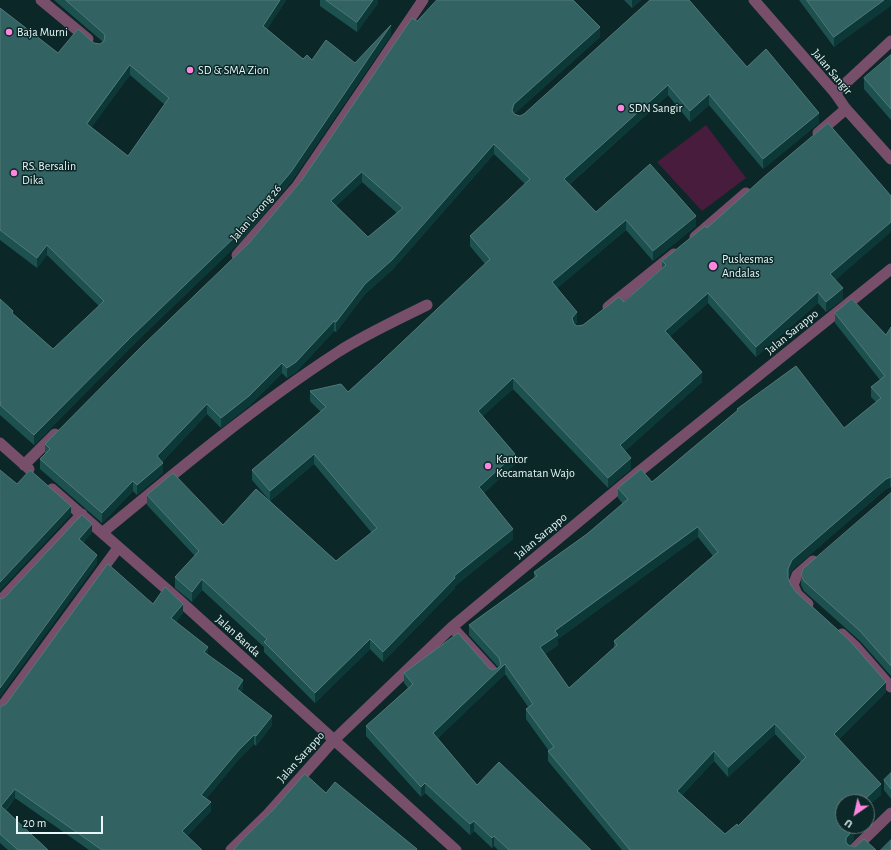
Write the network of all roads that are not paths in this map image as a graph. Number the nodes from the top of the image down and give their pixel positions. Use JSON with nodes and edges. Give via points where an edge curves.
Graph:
{"nodes":[{"id":1,"x":41,"y":0,"type":"edge"},
{"id":2,"x":423,"y":0,"type":"edge"},
{"id":3,"x":754,"y":0,"type":"edge"},
{"id":4,"x":891,"y":41,"type":"edge"},
{"id":5,"x":98,"y":47,"type":"edge"},
{"id":6,"x":835,"y":93,"type":"junction"},
{"id":7,"x":846,"y":109,"type":"junction"},
{"id":8,"x":810,"y":140,"type":"edge"},
{"id":9,"x":891,"y":159,"type":"edge"},
{"id":10,"x":755,"y":186,"type":"edge"},
{"id":11,"x":228,"y":263,"type":"edge"},
{"id":12,"x":891,"y":269,"type":"edge"},
{"id":13,"x":427,"y":305,"type":"dead end"},
{"id":14,"x":597,"y":316,"type":"edge"},
{"id":15,"x":63,"y":426,"type":"edge"},
{"id":16,"x":0,"y":443,"type":"edge"},
{"id":17,"x":24,"y":466,"type":"junction"},
{"id":18,"x":82,"y":514,"type":"junction"},
{"id":19,"x":102,"y":533,"type":"junction"},
{"id":20,"x":118,"y":548,"type":"junction"},
{"id":21,"x":820,"y":555,"type":"edge"},
{"id":22,"x":0,"y":601,"type":"edge"},
{"id":23,"x":817,"y":612,"type":"edge"},
{"id":24,"x":452,"y":627,"type":"junction"},
{"id":25,"x":833,"y":627,"type":"edge"},
{"id":26,"x":494,"y":673,"type":"edge"},
{"id":27,"x":891,"y":686,"type":"edge"},
{"id":28,"x":0,"y":709,"type":"edge"},
{"id":29,"x":334,"y":740,"type":"junction"},
{"id":30,"x":891,"y":813,"type":"edge"},
{"id":31,"x":231,"y":850,"type":"edge"},
{"id":32,"x":456,"y":850,"type":"edge"},
{"id":33,"x":853,"y":850,"type":"edge"}],
"edges":[{"from":1,"to":5,"type":"street"},
{"from":2,"to":11,"type":"street","name":"Jalan Lorong 26","via":[[297,186]]},
{"from":3,"to":6,"type":"street","name":"Jalan Sangir"},
{"from":4,"to":6,"type":"street"},
{"from":6,"to":7,"type":"street","name":"Jalan Sangir"},
{"from":7,"to":8,"type":"street"},
{"from":7,"to":9,"type":"street","name":"Jalan Sangir"},
{"from":10,"to":14,"type":"street"},
{"from":12,"to":24,"type":"street","name":"Jalan Sarappo","via":[[636,474]]},
{"from":13,"to":19,"type":"street","via":[[339,351],[197,455]]},
{"from":15,"to":17,"type":"street"},
{"from":16,"to":17,"type":"street","name":"Jalan Banda"},
{"from":17,"to":18,"type":"street","name":"Jalan Banda"},
{"from":18,"to":19,"type":"street","name":"Jalan Banda"},
{"from":18,"to":22,"type":"street"},
{"from":19,"to":20,"type":"street","name":"Jalan Banda"},
{"from":20,"to":28,"type":"street"},
{"from":20,"to":29,"type":"street","name":"Jalan Banda"},
{"from":21,"to":23,"type":"street","via":[[797,575],[793,585],[801,598]]},
{"from":24,"to":26,"type":"street"},
{"from":24,"to":29,"type":"street","name":"Jalan Sarappo"},
{"from":25,"to":27,"type":"street","via":[[855,646]]},
{"from":29,"to":31,"type":"street","name":"Jalan Sarappo","via":[[268,814]]},
{"from":29,"to":32,"type":"street","name":"Jalan Banda"},
{"from":30,"to":33,"type":"street"}]}
